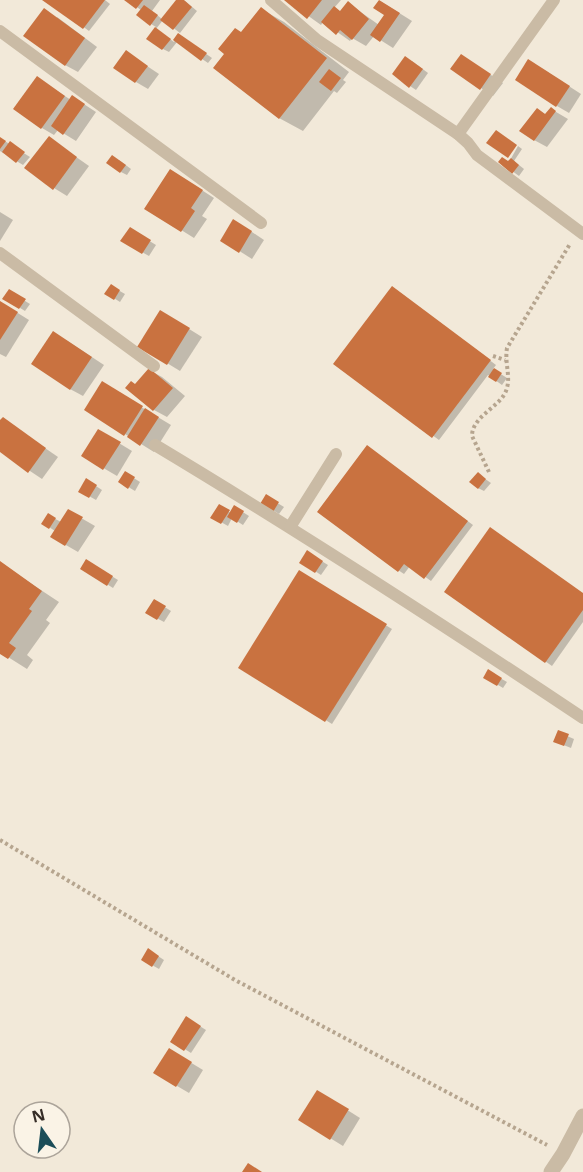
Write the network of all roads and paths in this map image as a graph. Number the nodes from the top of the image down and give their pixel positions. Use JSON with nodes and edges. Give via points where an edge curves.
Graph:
{"nodes":[{"id":1,"x":271,"y":0,"type":"edge"},
{"id":2,"x":554,"y":0,"type":"edge"},
{"id":3,"x":0,"y":31,"type":"edge"},
{"id":4,"x":458,"y":134,"type":"junction"},
{"id":5,"x":261,"y":223,"type":"dead end"},
{"id":6,"x":580,"y":232,"type":"edge"},
{"id":7,"x":0,"y":253,"type":"edge"},
{"id":8,"x":493,"y":356,"type":"dead end"},
{"id":9,"x":505,"y":360,"type":"junction"},
{"id":10,"x":154,"y":366,"type":"dead end"},
{"id":11,"x":155,"y":445,"type":"dead end"},
{"id":12,"x":336,"y":454,"type":"dead end"},
{"id":13,"x":489,"y":472,"type":"dead end"},
{"id":14,"x":291,"y":527,"type":"junction"},
{"id":15,"x":583,"y":718,"type":"edge"},
{"id":16,"x":0,"y":840,"type":"edge"},
{"id":17,"x":583,"y":1116,"type":"edge"},
{"id":18,"x":564,"y":1154,"type":"junction"},
{"id":19,"x":551,"y":1172,"type":"edge"}],
"edges":[{"from":1,"to":4,"type":"lane","via":[[317,40]]},
{"from":2,"to":4,"type":"lane"},
{"from":3,"to":5,"type":"lane"},
{"from":4,"to":6,"type":"lane","via":[[477,155]]},
{"from":6,"to":9,"type":"path","via":[[507,348]]},
{"from":7,"to":10,"type":"lane"},
{"from":8,"to":9,"type":"path"},
{"from":9,"to":13,"type":"path","via":[[509,379],[503,397],[472,430]]},
{"from":11,"to":14,"type":"lane"},
{"from":12,"to":14,"type":"lane"},
{"from":14,"to":15,"type":"lane"},
{"from":16,"to":18,"type":"path","via":[[235,980]]},
{"from":17,"to":18,"type":"street"},
{"from":18,"to":19,"type":"street"}]}
